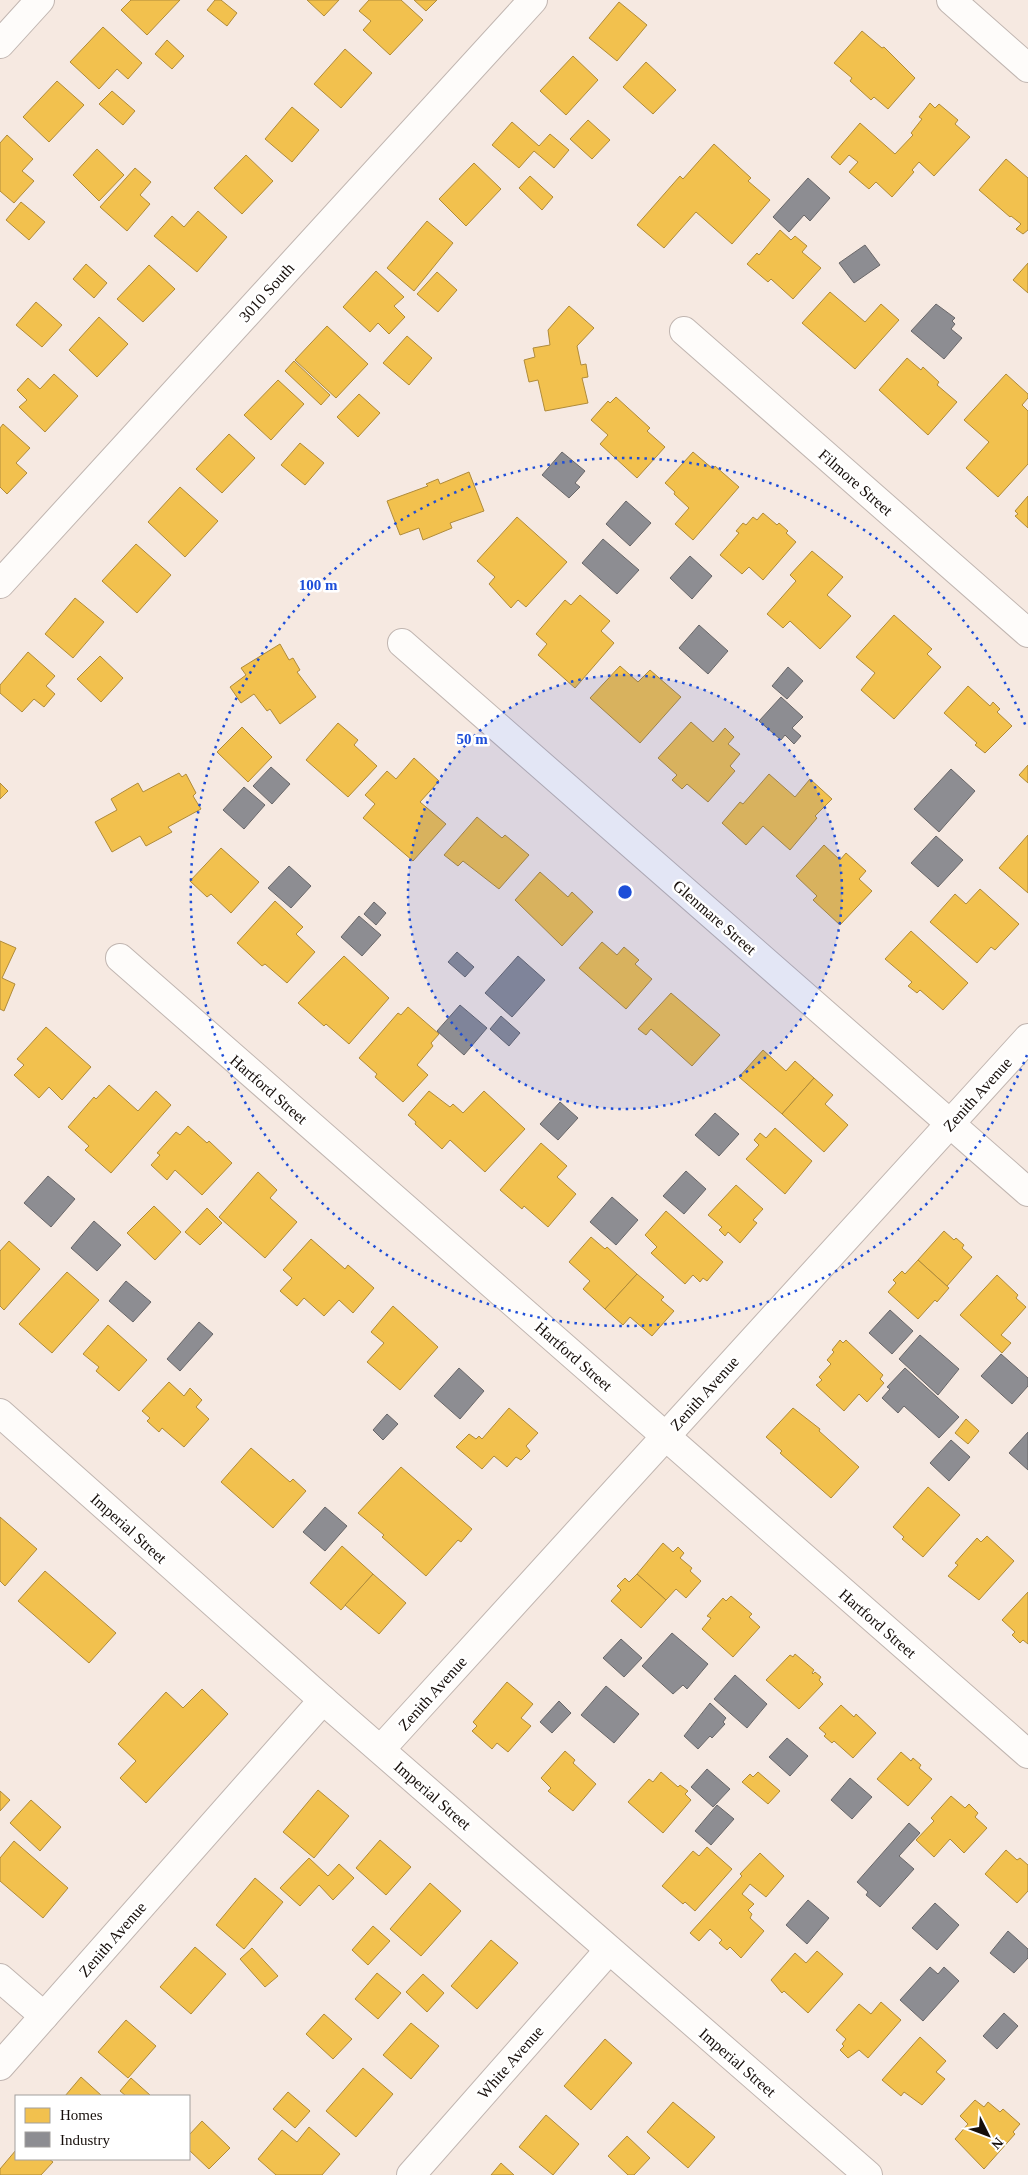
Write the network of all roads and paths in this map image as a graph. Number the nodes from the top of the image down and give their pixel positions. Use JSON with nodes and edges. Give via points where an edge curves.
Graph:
{"nodes":[{"id":1,"x":40,"y":0,"type":"edge"},
{"id":2,"x":533,"y":0,"type":"edge"},
{"id":3,"x":951,"y":0,"type":"edge"},
{"id":4,"x":0,"y":44,"type":"edge"},
{"id":5,"x":1028,"y":68,"type":"edge"},
{"id":6,"x":684,"y":331,"type":"dead end"},
{"id":7,"x":0,"y":584,"type":"edge"},
{"id":8,"x":1028,"y":633,"type":"edge"},
{"id":9,"x":402,"y":643,"type":"dead end"},
{"id":10,"x":120,"y":958,"type":"dead end"},
{"id":11,"x":1028,"y":1038,"type":"edge"},
{"id":12,"x":950,"y":1123,"type":"junction"},
{"id":13,"x":1028,"y":1192,"type":"edge"},
{"id":14,"x":0,"y":1413,"type":"edge"},
{"id":15,"x":665,"y":1436,"type":"junction"},
{"id":16,"x":323,"y":1700,"type":"junction"},
{"id":17,"x":381,"y":1749,"type":"junction"},
{"id":18,"x":1028,"y":1754,"type":"edge"},
{"id":19,"x":610,"y":1950,"type":"junction"},
{"id":20,"x":0,"y":1978,"type":"edge"},
{"id":21,"x":44,"y":2016,"type":"junction"},
{"id":22,"x":0,"y":2066,"type":"edge"},
{"id":23,"x":411,"y":2175,"type":"edge"},
{"id":24,"x":868,"y":2175,"type":"edge"}],
"edges":[{"from":1,"to":4,"type":"street"},
{"from":2,"to":7,"type":"street","name":"3010 South"},
{"from":3,"to":5,"type":"street"},
{"from":6,"to":8,"type":"street","name":"Filmore Street"},
{"from":9,"to":12,"type":"street","name":"Glenmare Street"},
{"from":10,"to":15,"type":"street","name":"Hartford Street"},
{"from":11,"to":12,"type":"street","name":"Zenith Avenue"},
{"from":12,"to":13,"type":"street","name":"Glenmare Street"},
{"from":12,"to":15,"type":"street","name":"Zenith Avenue"},
{"from":14,"to":16,"type":"street","name":"Imperial Street"},
{"from":15,"to":17,"type":"street","name":"Zenith Avenue"},
{"from":15,"to":18,"type":"street","name":"Hartford Street"},
{"from":16,"to":17,"type":"street","name":"Imperial Street"},
{"from":16,"to":21,"type":"street","name":"Zenith Avenue"},
{"from":17,"to":19,"type":"street","name":"Imperial Street"},
{"from":19,"to":23,"type":"street","name":"White Avenue"},
{"from":19,"to":24,"type":"street","name":"Imperial Street"},
{"from":20,"to":21,"type":"street"},
{"from":21,"to":22,"type":"street","name":"Zenith Avenue"}]}
